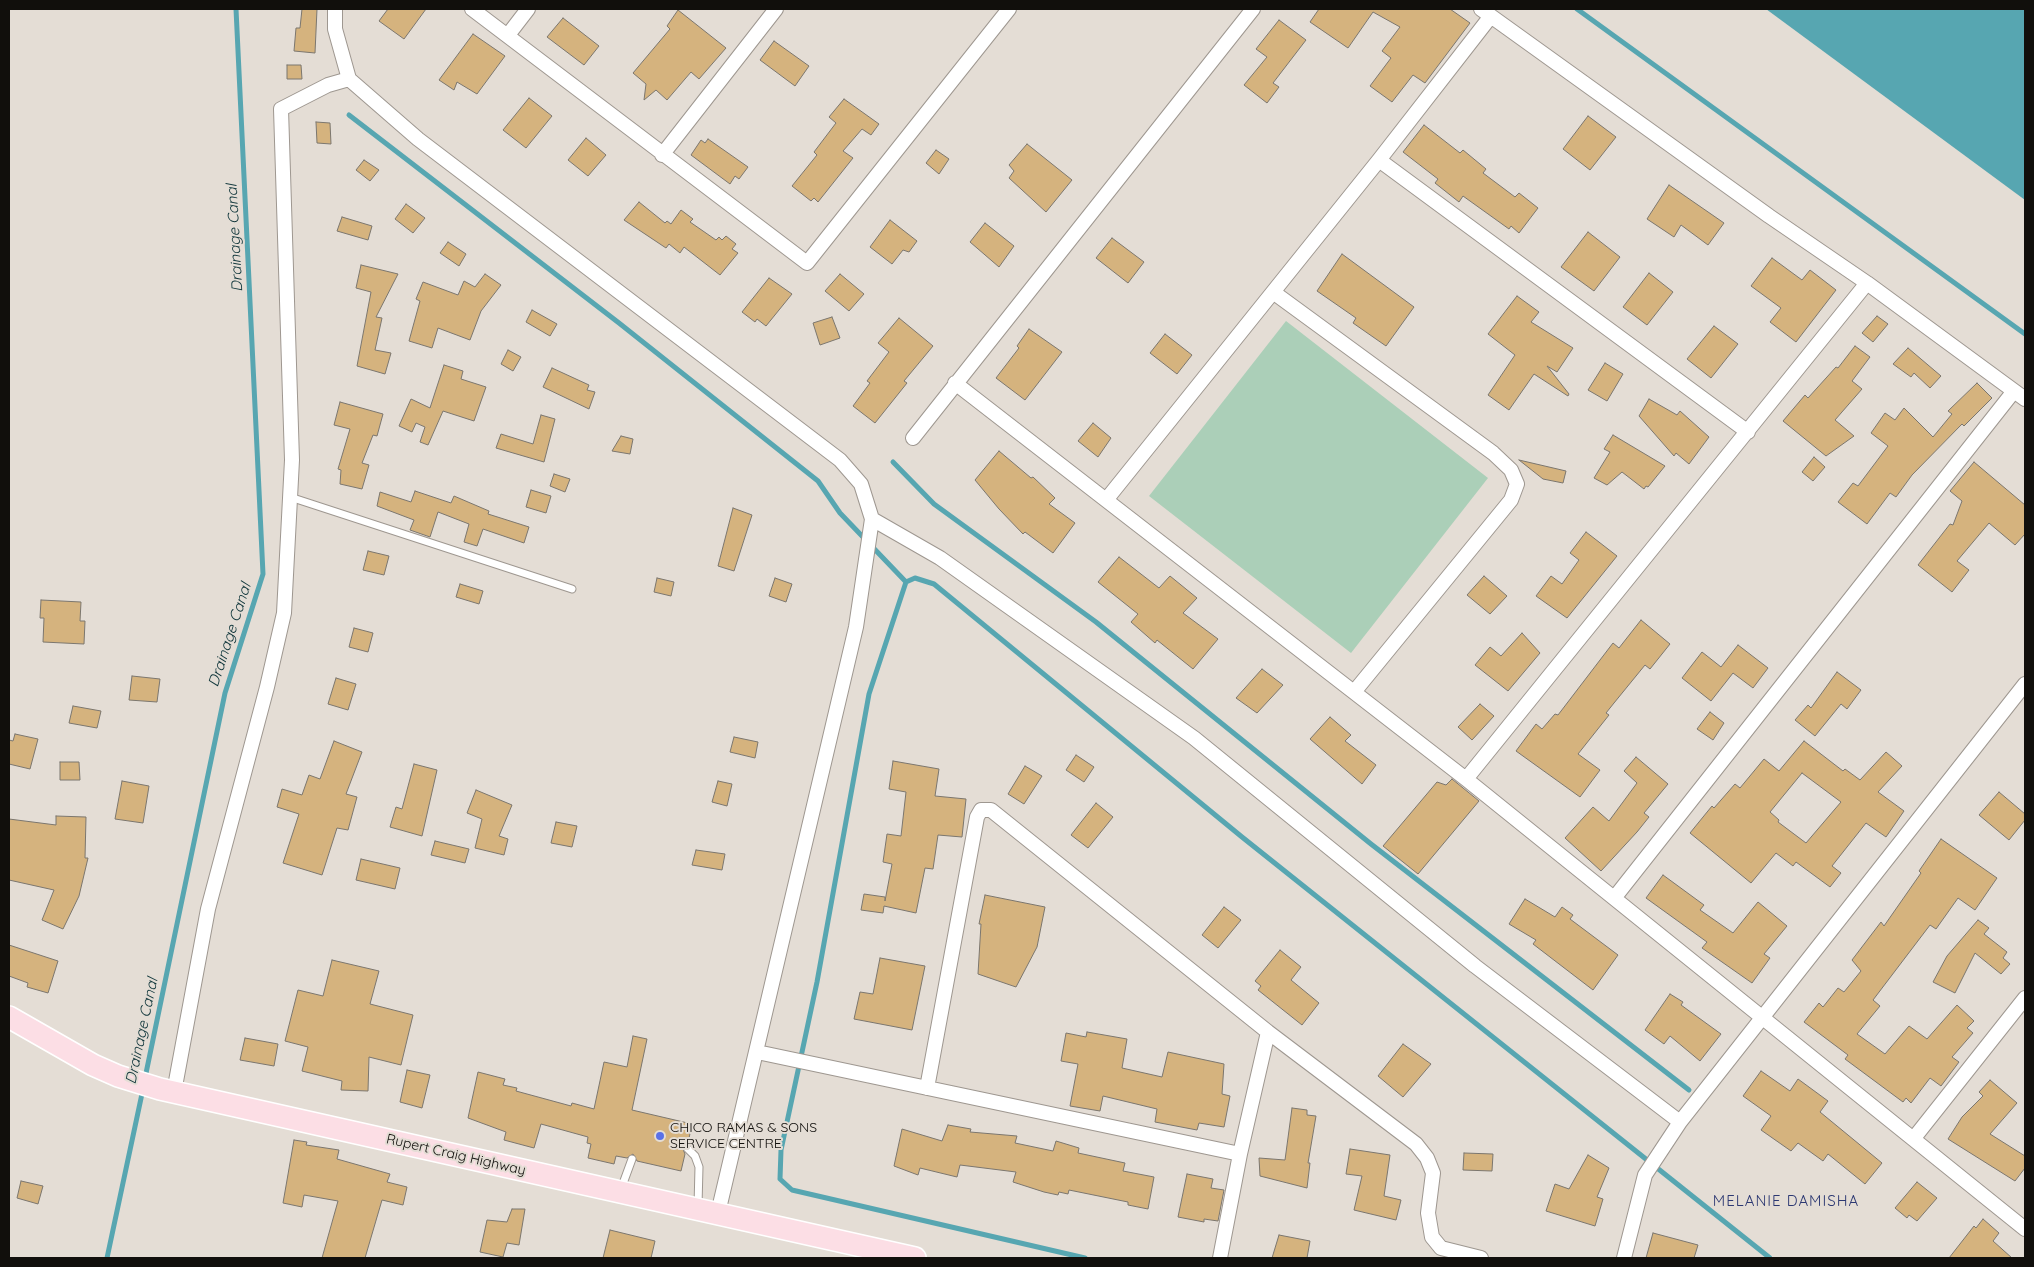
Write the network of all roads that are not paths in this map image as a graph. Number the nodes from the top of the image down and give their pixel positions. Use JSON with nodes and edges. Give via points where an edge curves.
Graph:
{"nodes":[{"id":1,"x":335,"y":9,"type":"edge"},
{"id":2,"x":472,"y":9,"type":"edge"},
{"id":3,"x":528,"y":9,"type":"edge"},
{"id":4,"x":776,"y":9,"type":"edge"},
{"id":5,"x":1009,"y":9,"type":"edge"},
{"id":6,"x":1253,"y":9,"type":"edge"},
{"id":7,"x":1486,"y":12,"type":"edge"},
{"id":8,"x":508,"y":35,"type":"junction"},
{"id":9,"x":349,"y":79,"type":"junction"},
{"id":10,"x":662,"y":155,"type":"junction"},
{"id":11,"x":1380,"y":160,"type":"junction"},
{"id":12,"x":1867,"y":283,"type":"junction"},
{"id":13,"x":1273,"y":292,"type":"junction"},
{"id":14,"x":955,"y":383,"type":"junction"},
{"id":15,"x":2014,"y":391,"type":"junction"},
{"id":16,"x":2025,"y":399,"type":"edge"},
{"id":17,"x":1748,"y":432,"type":"junction"},
{"id":18,"x":914,"y":438,"type":"dead end"},
{"id":19,"x":290,"y":497,"type":"junction"},
{"id":20,"x":1106,"y":500,"type":"junction"},
{"id":21,"x":872,"y":519,"type":"junction"},
{"id":22,"x":572,"y":589,"type":"dead end"},
{"id":23,"x":2025,"y":684,"type":"edge"},
{"id":24,"x":1354,"y":692,"type":"junction"},
{"id":25,"x":1466,"y":779,"type":"junction"},
{"id":26,"x":1615,"y":897,"type":"junction"},
{"id":27,"x":2025,"y":998,"type":"edge"},
{"id":28,"x":9,"y":1017,"type":"edge"},
{"id":29,"x":1764,"y":1018,"type":"junction"},
{"id":30,"x":1268,"y":1032,"type":"junction"},
{"id":31,"x":757,"y":1052,"type":"junction"},
{"id":32,"x":927,"y":1088,"type":"junction"},
{"id":33,"x":167,"y":1090,"type":"junction"},
{"id":34,"x":1680,"y":1122,"type":"junction"},
{"id":35,"x":1914,"y":1138,"type":"junction"},
{"id":36,"x":687,"y":1148,"type":"dead end"},
{"id":37,"x":1240,"y":1154,"type":"junction"},
{"id":38,"x":632,"y":1159,"type":"dead end"},
{"id":39,"x":620,"y":1191,"type":"junction"},
{"id":40,"x":708,"y":1211,"type":"junction"},
{"id":41,"x":2025,"y":1229,"type":"edge"},
{"id":42,"x":915,"y":1258,"type":"edge"},
{"id":43,"x":1220,"y":1258,"type":"edge"},
{"id":44,"x":1481,"y":1258,"type":"edge"},
{"id":45,"x":1624,"y":1258,"type":"edge"}],
"edges":[{"from":1,"to":9,"type":"street","via":[[335,29]]},
{"from":2,"to":8,"type":"street"},
{"from":3,"to":8,"type":"street"},
{"from":4,"to":10,"type":"street"},
{"from":5,"to":10,"type":"street","via":[[807,264]]},
{"from":6,"to":14,"type":"street"},
{"from":7,"to":11,"type":"street"},
{"from":7,"to":12,"type":"street"},
{"from":8,"to":10,"type":"street"},
{"from":9,"to":19,"type":"street","via":[[328,85],[281,109],[292,460]]},
{"from":9,"to":21,"type":"street","via":[[418,139],[840,460],[861,484]]},
{"from":11,"to":13,"type":"street"},
{"from":11,"to":17,"type":"street"},
{"from":12,"to":15,"type":"street"},
{"from":12,"to":17,"type":"street"},
{"from":13,"to":20,"type":"street"},
{"from":13,"to":24,"type":"street","via":[[1493,453],[1511,470],[1517,484],[1511,500]]},
{"from":14,"to":18,"type":"street"},
{"from":14,"to":20,"type":"street"},
{"from":15,"to":16,"type":"street"},
{"from":15,"to":26,"type":"street"},
{"from":17,"to":25,"type":"street"},
{"from":19,"to":22,"type":"lane"},
{"from":19,"to":33,"type":"street","via":[[284,612],[208,909]]},
{"from":20,"to":24,"type":"street"},
{"from":21,"to":31,"type":"street","via":[[856,627]]},
{"from":21,"to":34,"type":"street","via":[[940,558],[1194,738],[1475,966]]},
{"from":23,"to":29,"type":"street"},
{"from":24,"to":25,"type":"street"},
{"from":25,"to":26,"type":"street"},
{"from":26,"to":29,"type":"street"},
{"from":27,"to":35,"type":"street"},
{"from":28,"to":33,"type":"main road","name":"Rupert Craig Highway","via":[[118,1076]]},
{"from":29,"to":34,"type":"street"},
{"from":29,"to":35,"type":"street"},
{"from":30,"to":32,"type":"street","via":[[991,810],[981,810],[975,827]]},
{"from":30,"to":37,"type":"street"},
{"from":30,"to":44,"type":"street","via":[[1416,1144],[1428,1158],[1433,1173],[1428,1213],[1432,1238],[1441,1248]]},
{"from":31,"to":32,"type":"street"},
{"from":31,"to":40,"type":"street"},
{"from":32,"to":37,"type":"street"},
{"from":33,"to":39,"type":"main road","name":"Rupert Craig Highway"},
{"from":34,"to":45,"type":"street","via":[[1645,1175]]},
{"from":35,"to":41,"type":"street"},
{"from":36,"to":40,"type":"lane","via":[[695,1156]]},
{"from":37,"to":43,"type":"street"},
{"from":38,"to":39,"type":"lane"},
{"from":39,"to":40,"type":"main road","name":"Rupert Craig Highway"},
{"from":40,"to":42,"type":"main road","name":"Rupert Craig Highway"}]}
